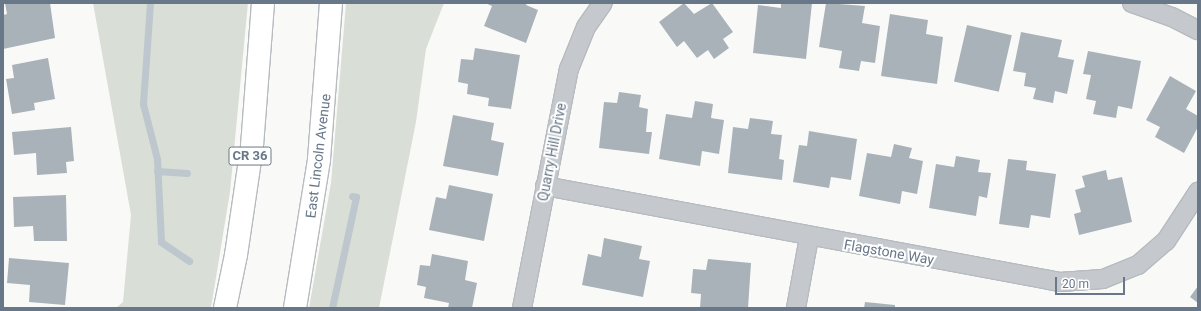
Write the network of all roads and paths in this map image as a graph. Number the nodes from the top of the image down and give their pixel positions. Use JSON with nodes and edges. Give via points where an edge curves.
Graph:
{"nodes":[{"id":1,"x":262,"y":3,"type":"edge"},
{"id":2,"x":330,"y":3,"type":"edge"},
{"id":3,"x":603,"y":3,"type":"edge"},
{"id":4,"x":1132,"y":3,"type":"edge"},
{"id":5,"x":1198,"y":30,"type":"edge"},
{"id":6,"x":545,"y":186,"type":"junction"},
{"id":7,"x":1198,"y":192,"type":"edge"},
{"id":8,"x":809,"y":237,"type":"junction"},
{"id":9,"x":225,"y":308,"type":"edge"},
{"id":10,"x":296,"y":308,"type":"edge"},
{"id":11,"x":522,"y":308,"type":"edge"},
{"id":12,"x":796,"y":308,"type":"edge"}],
"edges":[{"from":1,"to":9,"type":"main road","number":"CR 36","via":[[252,146],[236,255]]},
{"from":2,"to":10,"type":"main road","name":"East Lincoln Avenue","via":[[320,160]]},
{"from":3,"to":6,"type":"street","name":"Quarry Hill Drive","via":[[586,27],[569,69]]},
{"from":4,"to":5,"type":"street","via":[[1172,17]]},
{"from":6,"to":8,"type":"street","name":"Flagstone Way"},
{"from":6,"to":11,"type":"street","name":"Quarry Hill Drive"},
{"from":7,"to":8,"type":"street","name":"Flagstone Way","via":[[1177,228],[1148,258],[1114,276],[1081,282],[1044,281]]},
{"from":8,"to":12,"type":"street"}]}
